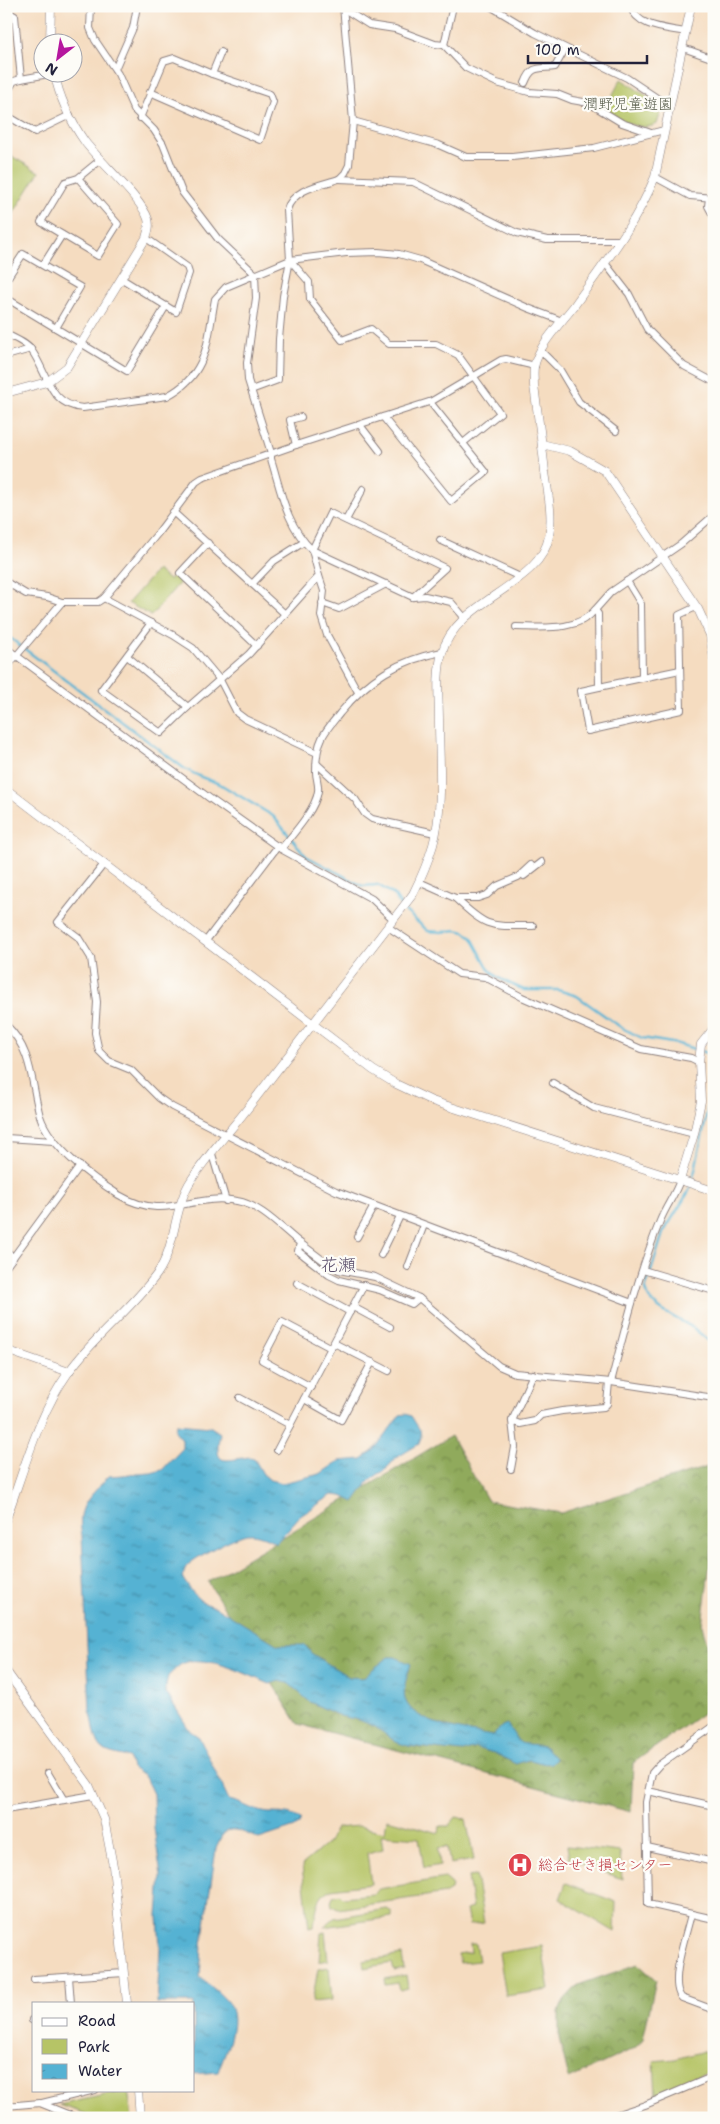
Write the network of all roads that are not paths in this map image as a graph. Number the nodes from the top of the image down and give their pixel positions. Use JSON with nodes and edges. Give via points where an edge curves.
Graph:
{"nodes":[{"id":1,"x":51,"y":6,"type":"edge"},
{"id":2,"x":90,"y":6,"type":"edge"},
{"id":3,"x":137,"y":6,"type":"edge"},
{"id":4,"x":453,"y":6,"type":"edge"},
{"id":5,"x":490,"y":6,"type":"edge"},
{"id":6,"x":630,"y":6,"type":"edge"},
{"id":7,"x":691,"y":6,"type":"edge"},
{"id":8,"x":343,"y":8,"type":"edge"},
{"id":9,"x":6,"y":11,"type":"edge"},
{"id":10,"x":50,"y":32,"type":"edge"},
{"id":11,"x":686,"y":32,"type":"junction"},
{"id":12,"x":444,"y":45,"type":"junction"},
{"id":13,"x":683,"y":48,"type":"junction"},
{"id":14,"x":565,"y":49,"type":"junction"},
{"id":15,"x":221,"y":52,"type":"dead end"},
{"id":16,"x":714,"y":59,"type":"edge"},
{"id":17,"x":115,"y":69,"type":"junction"},
{"id":18,"x":212,"y":74,"type":"junction"},
{"id":19,"x":32,"y":77,"type":"edge"},
{"id":20,"x":21,"y":79,"type":"junction"},
{"id":21,"x":56,"y":82,"type":"edge"},
{"id":22,"x":524,"y":83,"type":"dead end"},
{"id":23,"x":150,"y":92,"type":"junction"},
{"id":24,"x":6,"y":94,"type":"edge"},
{"id":25,"x":669,"y":106,"type":"junction"},
{"id":26,"x":6,"y":115,"type":"edge"},
{"id":27,"x":70,"y":115,"type":"junction"},
{"id":28,"x":140,"y":118,"type":"junction"},
{"id":29,"x":353,"y":121,"type":"junction"},
{"id":30,"x":664,"y":130,"type":"junction"},
{"id":31,"x":651,"y":133,"type":"junction"},
{"id":32,"x":100,"y":160,"type":"junction"},
{"id":33,"x":655,"y":176,"type":"junction"},
{"id":34,"x":78,"y":178,"type":"junction"},
{"id":35,"x":339,"y":178,"type":"junction"},
{"id":36,"x":711,"y":198,"type":"edge"},
{"id":37,"x":714,"y":217,"type":"edge"},
{"id":38,"x":62,"y":235,"type":"junction"},
{"id":39,"x":146,"y":238,"type":"junction"},
{"id":40,"x":620,"y":240,"type":"junction"},
{"id":41,"x":290,"y":260,"type":"junction"},
{"id":42,"x":605,"y":263,"type":"junction"},
{"id":43,"x":43,"y":266,"type":"junction"},
{"id":44,"x":255,"y":274,"type":"junction"},
{"id":45,"x":122,"y":278,"type":"junction"},
{"id":46,"x":6,"y":280,"type":"edge"},
{"id":47,"x":6,"y":298,"type":"edge"},
{"id":48,"x":166,"y":306,"type":"junction"},
{"id":49,"x":562,"y":321,"type":"junction"},
{"id":50,"x":56,"y":328,"type":"junction"},
{"id":51,"x":6,"y":334,"type":"edge"},
{"id":52,"x":83,"y":344,"type":"junction"},
{"id":53,"x":31,"y":349,"type":"junction"},
{"id":54,"x":541,"y":352,"type":"junction"},
{"id":55,"x":6,"y":356,"type":"edge"},
{"id":56,"x":535,"y":366,"type":"junction"},
{"id":57,"x":472,"y":377,"type":"junction"},
{"id":58,"x":47,"y":382,"type":"junction"},
{"id":59,"x":714,"y":382,"type":"edge"},
{"id":60,"x":251,"y":390,"type":"junction"},
{"id":61,"x":6,"y":393,"type":"edge"},
{"id":62,"x":430,"y":402,"type":"junction"},
{"id":63,"x":301,"y":417,"type":"dead end"},
{"id":64,"x":383,"y":417,"type":"junction"},
{"id":65,"x":360,"y":424,"type":"junction"},
{"id":66,"x":616,"y":430,"type":"dead end"},
{"id":67,"x":463,"y":443,"type":"junction"},
{"id":68,"x":542,"y":444,"type":"junction"},
{"id":69,"x":296,"y":445,"type":"junction"},
{"id":70,"x":380,"y":451,"type":"dead end"},
{"id":71,"x":271,"y":453,"type":"junction"},
{"id":72,"x":363,"y":489,"type":"dead end"},
{"id":73,"x":174,"y":512,"type":"junction"},
{"id":74,"x":714,"y":515,"type":"edge"},
{"id":75,"x":346,"y":520,"type":"junction"},
{"id":76,"x":440,"y":540,"type":"dead end"},
{"id":77,"x":304,"y":542,"type":"junction"},
{"id":78,"x":208,"y":543,"type":"junction"},
{"id":79,"x":312,"y":550,"type":"junction"},
{"id":80,"x":664,"y":556,"type":"junction"},
{"id":81,"x":319,"y":576,"type":"junction"},
{"id":82,"x":520,"y":577,"type":"junction"},
{"id":83,"x":627,"y":581,"type":"junction"},
{"id":84,"x":6,"y":582,"type":"edge"},
{"id":85,"x":252,"y":584,"type":"junction"},
{"id":86,"x":386,"y":584,"type":"junction"},
{"id":87,"x":413,"y":597,"type":"junction"},
{"id":88,"x":104,"y":598,"type":"junction"},
{"id":89,"x":62,"y":602,"type":"junction"},
{"id":90,"x":322,"y":603,"type":"junction"},
{"id":91,"x":696,"y":607,"type":"junction"},
{"id":92,"x":595,"y":610,"type":"junction"},
{"id":93,"x":285,"y":614,"type":"junction"},
{"id":94,"x":464,"y":618,"type":"junction"},
{"id":95,"x":152,"y":623,"type":"junction"},
{"id":96,"x":516,"y":627,"type":"dead end"},
{"id":97,"x":256,"y":646,"type":"junction"},
{"id":98,"x":6,"y":648,"type":"edge"},
{"id":99,"x":442,"y":652,"type":"junction"},
{"id":100,"x":18,"y":653,"type":"junction"},
{"id":101,"x":127,"y":656,"type":"junction"},
{"id":102,"x":714,"y":659,"type":"edge"},
{"id":103,"x":6,"y":668,"type":"edge"},
{"id":104,"x":680,"y":670,"type":"junction"},
{"id":105,"x":642,"y":677,"type":"junction"},
{"id":106,"x":220,"y":680,"type":"junction"},
{"id":107,"x":599,"y":687,"type":"junction"},
{"id":108,"x":358,"y":692,"type":"junction"},
{"id":109,"x":188,"y":707,"type":"junction"},
{"id":110,"x":317,"y":753,"type":"junction"},
{"id":111,"x":317,"y":764,"type":"junction"},
{"id":112,"x":6,"y":790,"type":"edge"},
{"id":113,"x":435,"y":833,"type":"junction"},
{"id":114,"x":280,"y":848,"type":"junction"},
{"id":115,"x":542,"y":862,"type":"dead end"},
{"id":116,"x":104,"y":864,"type":"junction"},
{"id":117,"x":531,"y":865,"type":"dead end"},
{"id":118,"x":518,"y":877,"type":"junction"},
{"id":119,"x":419,"y":882,"type":"junction"},
{"id":120,"x":455,"y":898,"type":"junction"},
{"id":121,"x":393,"y":919,"type":"junction"},
{"id":122,"x":388,"y":926,"type":"junction"},
{"id":123,"x":533,"y":926,"type":"dead end"},
{"id":124,"x":205,"y":942,"type":"junction"},
{"id":125,"x":312,"y":1024,"type":"junction"},
{"id":126,"x":6,"y":1025,"type":"edge"},
{"id":127,"x":714,"y":1028,"type":"edge"},
{"id":128,"x":699,"y":1062,"type":"junction"},
{"id":129,"x":553,"y":1084,"type":"dead end"},
{"id":130,"x":694,"y":1134,"type":"junction"},
{"id":131,"x":227,"y":1136,"type":"junction"},
{"id":132,"x":6,"y":1138,"type":"edge"},
{"id":133,"x":54,"y":1141,"type":"junction"},
{"id":134,"x":212,"y":1154,"type":"junction"},
{"id":135,"x":80,"y":1166,"type":"junction"},
{"id":136,"x":682,"y":1181,"type":"junction"},
{"id":137,"x":714,"y":1191,"type":"edge"},
{"id":138,"x":226,"y":1200,"type":"junction"},
{"id":139,"x":180,"y":1205,"type":"junction"},
{"id":140,"x":374,"y":1206,"type":"junction"},
{"id":141,"x":400,"y":1216,"type":"junction"},
{"id":142,"x":424,"y":1225,"type":"junction"},
{"id":143,"x":357,"y":1237,"type":"dead end"},
{"id":144,"x":300,"y":1243,"type":"junction"},
{"id":145,"x":6,"y":1250,"type":"edge"},
{"id":146,"x":381,"y":1255,"type":"dead end"},
{"id":147,"x":13,"y":1258,"type":"junction"},
{"id":148,"x":6,"y":1267,"type":"edge"},
{"id":149,"x":408,"y":1267,"type":"dead end"},
{"id":150,"x":643,"y":1270,"type":"junction"},
{"id":151,"x":297,"y":1283,"type":"dead end"},
{"id":152,"x":364,"y":1285,"type":"junction"},
{"id":153,"x":714,"y":1291,"type":"edge"},
{"id":154,"x":419,"y":1298,"type":"junction"},
{"id":155,"x":632,"y":1303,"type":"junction"},
{"id":156,"x":352,"y":1310,"type":"junction"},
{"id":157,"x":390,"y":1327,"type":"dead end"},
{"id":158,"x":333,"y":1346,"type":"junction"},
{"id":159,"x":6,"y":1350,"type":"edge"},
{"id":160,"x":372,"y":1362,"type":"junction"},
{"id":161,"x":389,"y":1371,"type":"dead end"},
{"id":162,"x":69,"y":1372,"type":"junction"},
{"id":163,"x":533,"y":1374,"type":"junction"},
{"id":164,"x":610,"y":1382,"type":"junction"},
{"id":165,"x":311,"y":1387,"type":"junction"},
{"id":166,"x":240,"y":1398,"type":"dead end"},
{"id":167,"x":714,"y":1398,"type":"edge"},
{"id":168,"x":304,"y":1399,"type":"junction"},
{"id":169,"x":512,"y":1421,"type":"junction"},
{"id":170,"x":290,"y":1425,"type":"junction"},
{"id":171,"x":277,"y":1450,"type":"dead end"},
{"id":172,"x":511,"y":1469,"type":"dead end"},
{"id":173,"x":6,"y":1519,"type":"edge"},
{"id":174,"x":6,"y":1671,"type":"edge"},
{"id":175,"x":714,"y":1726,"type":"edge"},
{"id":176,"x":48,"y":1772,"type":"dead end"},
{"id":177,"x":648,"y":1791,"type":"junction"},
{"id":178,"x":93,"y":1795,"type":"junction"},
{"id":179,"x":64,"y":1800,"type":"junction"},
{"id":180,"x":714,"y":1806,"type":"edge"},
{"id":181,"x":6,"y":1810,"type":"edge"},
{"id":182,"x":647,"y":1847,"type":"junction"},
{"id":183,"x":714,"y":1862,"type":"edge"},
{"id":184,"x":691,"y":1914,"type":"junction"},
{"id":185,"x":714,"y":1920,"type":"edge"},
{"id":186,"x":124,"y":1973,"type":"junction"},
{"id":187,"x":69,"y":1977,"type":"junction"},
{"id":188,"x":34,"y":1979,"type":"dead end"},
{"id":189,"x":71,"y":2002,"type":"edge"},
{"id":190,"x":128,"y":2002,"type":"edge"},
{"id":191,"x":714,"y":2010,"type":"edge"},
{"id":192,"x":714,"y":2076,"type":"edge"},
{"id":193,"x":86,"y":2092,"type":"edge"},
{"id":194,"x":138,"y":2092,"type":"edge"},
{"id":195,"x":40,"y":2104,"type":"junction"},
{"id":196,"x":6,"y":2106,"type":"edge"},
{"id":197,"x":77,"y":2118,"type":"edge"},
{"id":198,"x":140,"y":2118,"type":"edge"},
{"id":199,"x":606,"y":2118,"type":"edge"}],
"edges":[{"from":1,"to":10,"type":"street"},
{"from":2,"to":17,"type":"street","via":[[90,28]]},
{"from":3,"to":17,"type":"street","via":[[133,28]]},
{"from":4,"to":12,"type":"street"},
{"from":5,"to":14,"type":"street"},
{"from":6,"to":11,"type":"street","via":[[638,19],[645,23]]},
{"from":7,"to":11,"type":"street"},
{"from":8,"to":12,"type":"street","via":[[369,25],[395,29]]},
{"from":8,"to":29,"type":"street"},
{"from":9,"to":20,"type":"street","via":[[14,16]]},
{"from":11,"to":13,"type":"street"},
{"from":12,"to":31,"type":"street","via":[[466,68],[497,82],[589,104],[622,123]]},
{"from":13,"to":16,"type":"street"},
{"from":13,"to":25,"type":"street"},
{"from":14,"to":22,"type":"street","via":[[555,67],[532,70]]},
{"from":14,"to":25,"type":"street","via":[[627,78]]},
{"from":15,"to":18,"type":"street"},
{"from":17,"to":28,"type":"street","via":[[128,100]]},
{"from":18,"to":23,"type":"street","via":[[174,58],[164,61]]},
{"from":18,"to":23,"type":"street","via":[[270,94],[273,102],[260,140]]},
{"from":19,"to":20,"type":"street"},
{"from":20,"to":24,"type":"street","via":[[14,81]]},
{"from":21,"to":27,"type":"street"},
{"from":23,"to":28,"type":"street"},
{"from":25,"to":30,"type":"street"},
{"from":26,"to":27,"type":"street","via":[[35,132]]},
{"from":27,"to":32,"type":"street","via":[[84,141]]},
{"from":28,"to":44,"type":"street","via":[[154,130],[163,144],[182,192],[191,205],[218,239]]},
{"from":29,"to":31,"type":"street","via":[[438,145],[466,157],[512,157],[594,148]]},
{"from":29,"to":35,"type":"street","via":[[349,165]]},
{"from":30,"to":31,"type":"street"},
{"from":30,"to":33,"type":"street"},
{"from":32,"to":34,"type":"street"},
{"from":32,"to":39,"type":"street","via":[[145,212],[149,228]]},
{"from":33,"to":36,"type":"street","via":[[690,196]]},
{"from":33,"to":40,"type":"street","via":[[639,212]]},
{"from":34,"to":38,"type":"street","via":[[65,182],[40,222]]},
{"from":34,"to":38,"type":"street","via":[[118,224],[98,256]]},
{"from":35,"to":40,"type":"street","via":[[413,182],[509,229],[547,240]]},
{"from":35,"to":41,"type":"street","via":[[295,196],[289,202]]},
{"from":36,"to":37,"type":"street","via":[[708,206]]},
{"from":38,"to":43,"type":"street"},
{"from":39,"to":45,"type":"street"},
{"from":39,"to":48,"type":"street","via":[[187,267],[189,273],[176,312]]},
{"from":40,"to":42,"type":"street"},
{"from":41,"to":44,"type":"street"},
{"from":41,"to":49,"type":"street","via":[[346,253],[399,254]]},
{"from":41,"to":57,"type":"street","via":[[309,282],[310,299],[342,340],[371,329],[389,344],[436,344],[458,355]]},
{"from":41,"to":60,"type":"street","via":[[278,340],[278,380]]},
{"from":42,"to":49,"type":"street"},
{"from":42,"to":59,"type":"street","via":[[629,294],[647,329],[684,366]]},
{"from":43,"to":46,"type":"street","via":[[23,254]]},
{"from":43,"to":50,"type":"street","via":[[80,287]]},
{"from":44,"to":58,"type":"street","via":[[226,287],[215,300],[201,364],[180,390],[168,396],[83,408],[61,402]]},
{"from":44,"to":60,"type":"street","via":[[256,298],[247,363]]},
{"from":45,"to":48,"type":"street"},
{"from":45,"to":52,"type":"street"},
{"from":47,"to":50,"type":"street"},
{"from":48,"to":52,"type":"street","via":[[128,371]]},
{"from":49,"to":54,"type":"street"},
{"from":50,"to":52,"type":"street"},
{"from":51,"to":53,"type":"street"},
{"from":52,"to":58,"type":"street","via":[[67,368]]},
{"from":53,"to":55,"type":"street"},
{"from":53,"to":58,"type":"street"},
{"from":54,"to":56,"type":"street"},
{"from":54,"to":66,"type":"street","via":[[560,370],[579,402]]},
{"from":56,"to":57,"type":"street","via":[[506,359]]},
{"from":56,"to":68,"type":"street","via":[[534,386]]},
{"from":57,"to":62,"type":"street"},
{"from":57,"to":67,"type":"street","via":[[500,413]]},
{"from":58,"to":61,"type":"street"},
{"from":60,"to":71,"type":"street"},
{"from":62,"to":64,"type":"street"},
{"from":62,"to":67,"type":"street"},
{"from":63,"to":69,"type":"street","via":[[290,420]]},
{"from":64,"to":65,"type":"street"},
{"from":64,"to":67,"type":"street","via":[[451,501],[486,472]]},
{"from":65,"to":69,"type":"street"},
{"from":65,"to":70,"type":"street"},
{"from":68,"to":80,"type":"street","via":[[570,451],[605,471]]},
{"from":68,"to":82,"type":"street","via":[[550,508],[549,537],[535,563]]},
{"from":69,"to":71,"type":"street"},
{"from":71,"to":73,"type":"street","via":[[202,478]]},
{"from":71,"to":77,"type":"street","via":[[283,504]]},
{"from":72,"to":75,"type":"street"},
{"from":73,"to":78,"type":"street"},
{"from":73,"to":88,"type":"street"},
{"from":74,"to":80,"type":"street"},
{"from":75,"to":79,"type":"street","via":[[330,512]]},
{"from":75,"to":87,"type":"street","via":[[445,568]]},
{"from":76,"to":82,"type":"street"},
{"from":77,"to":79,"type":"street"},
{"from":77,"to":85,"type":"street","via":[[274,560]]},
{"from":78,"to":85,"type":"street"},
{"from":78,"to":97,"type":"street","via":[[180,573]]},
{"from":79,"to":81,"type":"street"},
{"from":79,"to":86,"type":"street"},
{"from":80,"to":83,"type":"street"},
{"from":80,"to":91,"type":"street"},
{"from":81,"to":90,"type":"street","via":[[324,591]]},
{"from":81,"to":93,"type":"street"},
{"from":82,"to":94,"type":"street"},
{"from":83,"to":92,"type":"street","via":[[611,592]]},
{"from":83,"to":105,"type":"street","via":[[641,604]]},
{"from":84,"to":89,"type":"street","via":[[26,594],[47,596]]},
{"from":85,"to":93,"type":"street"},
{"from":86,"to":87,"type":"street"},
{"from":86,"to":90,"type":"street","via":[[339,609]]},
{"from":87,"to":94,"type":"street","via":[[425,596],[451,602]]},
{"from":88,"to":89,"type":"street","via":[[98,602]]},
{"from":88,"to":95,"type":"street"},
{"from":89,"to":100,"type":"street"},
{"from":90,"to":108,"type":"street","via":[[321,616],[327,635]]},
{"from":91,"to":102,"type":"street","via":[[710,634]]},
{"from":91,"to":104,"type":"street","via":[[678,615]]},
{"from":92,"to":96,"type":"street","via":[[577,623]]},
{"from":92,"to":107,"type":"street","via":[[598,614]]},
{"from":93,"to":97,"type":"street"},
{"from":94,"to":99,"type":"street"},
{"from":95,"to":101,"type":"street"},
{"from":95,"to":106,"type":"street","via":[[193,648]]},
{"from":97,"to":106,"type":"street"},
{"from":98,"to":100,"type":"street"},
{"from":99,"to":108,"type":"street","via":[[392,668]]},
{"from":99,"to":113,"type":"street","via":[[438,676],[440,781]]},
{"from":100,"to":103,"type":"street"},
{"from":100,"to":114,"type":"street"},
{"from":101,"to":109,"type":"street"},
{"from":101,"to":109,"type":"street","via":[[101,690],[161,734]]},
{"from":104,"to":105,"type":"street"},
{"from":104,"to":107,"type":"street","via":[[681,710],[588,731],[581,692]]},
{"from":105,"to":107,"type":"street"},
{"from":106,"to":109,"type":"street"},
{"from":106,"to":110,"type":"street","via":[[237,713]]},
{"from":108,"to":110,"type":"street","via":[[328,728]]},
{"from":110,"to":111,"type":"street"},
{"from":111,"to":113,"type":"street","via":[[372,819]]},
{"from":111,"to":114,"type":"street","via":[[318,791],[315,799],[300,825]]},
{"from":112,"to":116,"type":"street"},
{"from":113,"to":119,"type":"street"},
{"from":114,"to":121,"type":"street","via":[[372,899]]},
{"from":114,"to":124,"type":"street"},
{"from":115,"to":118,"type":"street","via":[[525,876]]},
{"from":116,"to":124,"type":"street"},
{"from":116,"to":131,"type":"street","via":[[58,922],[78,937],[91,958],[97,1002],[95,1033],[100,1051],[109,1061],[131,1070],[172,1107]]},
{"from":117,"to":118,"type":"street"},
{"from":118,"to":120,"type":"street","via":[[497,886],[487,895]]},
{"from":119,"to":120,"type":"street"},
{"from":119,"to":121,"type":"street"},
{"from":120,"to":123,"type":"street","via":[[474,916],[493,926]]},
{"from":121,"to":122,"type":"street"},
{"from":122,"to":125,"type":"street"},
{"from":122,"to":128,"type":"street","via":[[459,974],[485,977],[522,997],[641,1049]]},
{"from":124,"to":125,"type":"street"},
{"from":125,"to":131,"type":"street"},
{"from":125,"to":136,"type":"street","via":[[373,1070],[414,1093]]},
{"from":126,"to":133,"type":"street","via":[[14,1032],[28,1060],[40,1116]]},
{"from":127,"to":128,"type":"street","via":[[701,1044]]},
{"from":128,"to":130,"type":"street","via":[[701,1101]]},
{"from":129,"to":130,"type":"street","via":[[594,1108]]},
{"from":130,"to":136,"type":"street"},
{"from":131,"to":134,"type":"street"},
{"from":131,"to":140,"type":"street","via":[[336,1191]]},
{"from":132,"to":133,"type":"street"},
{"from":133,"to":135,"type":"street"},
{"from":134,"to":138,"type":"street"},
{"from":134,"to":139,"type":"street","via":[[193,1176]]},
{"from":135,"to":139,"type":"street","via":[[135,1203],[153,1208]]},
{"from":135,"to":147,"type":"street"},
{"from":136,"to":137,"type":"street"},
{"from":136,"to":150,"type":"street","via":[[660,1219]]},
{"from":138,"to":139,"type":"street"},
{"from":138,"to":144,"type":"street","via":[[258,1210]]},
{"from":139,"to":162,"type":"street","via":[[174,1236],[158,1272],[142,1294],[87,1348]]},
{"from":140,"to":141,"type":"street"},
{"from":140,"to":143,"type":"street"},
{"from":141,"to":142,"type":"street"},
{"from":141,"to":146,"type":"street"},
{"from":142,"to":149,"type":"street"},
{"from":142,"to":155,"type":"street"},
{"from":144,"to":152,"type":"street","via":[[298,1251],[329,1275]]},
{"from":144,"to":154,"type":"street","via":[[339,1270],[375,1277]]},
{"from":145,"to":147,"type":"street"},
{"from":147,"to":148,"type":"street"},
{"from":150,"to":153,"type":"street"},
{"from":150,"to":155,"type":"street"},
{"from":151,"to":156,"type":"street"},
{"from":152,"to":154,"type":"street","via":[[412,1304]]},
{"from":152,"to":156,"type":"street"},
{"from":154,"to":163,"type":"street","via":[[499,1366],[515,1373]]},
{"from":155,"to":164,"type":"street"},
{"from":156,"to":157,"type":"street"},
{"from":156,"to":158,"type":"street"},
{"from":158,"to":160,"type":"street"},
{"from":158,"to":165,"type":"street"},
{"from":158,"to":165,"type":"street","via":[[282,1322],[262,1360]]},
{"from":159,"to":162,"type":"street"},
{"from":160,"to":161,"type":"street"},
{"from":160,"to":168,"type":"street","via":[[341,1420]]},
{"from":162,"to":173,"type":"street","via":[[42,1423]]},
{"from":163,"to":164,"type":"street"},
{"from":163,"to":169,"type":"street"},
{"from":164,"to":167,"type":"street"},
{"from":164,"to":169,"type":"street","via":[[604,1407],[568,1409],[520,1424]]},
{"from":165,"to":168,"type":"street"},
{"from":166,"to":170,"type":"street"},
{"from":168,"to":170,"type":"street"},
{"from":169,"to":172,"type":"street","via":[[515,1447]]},
{"from":170,"to":171,"type":"street"},
{"from":174,"to":178,"type":"street","via":[[70,1756]]},
{"from":175,"to":177,"type":"street","via":[[659,1765],[652,1773]]},
{"from":176,"to":179,"type":"street"},
{"from":177,"to":180,"type":"street"},
{"from":177,"to":182,"type":"street"},
{"from":178,"to":179,"type":"street"},
{"from":178,"to":186,"type":"street","via":[[104,1820],[109,1844]]},
{"from":179,"to":181,"type":"street"},
{"from":182,"to":183,"type":"street"},
{"from":182,"to":184,"type":"street","via":[[648,1904]]},
{"from":184,"to":185,"type":"street"},
{"from":184,"to":191,"type":"street","via":[[676,1987],[682,1998]]},
{"from":186,"to":187,"type":"street"},
{"from":186,"to":190,"type":"street"},
{"from":187,"to":188,"type":"street"},
{"from":187,"to":189,"type":"street"},
{"from":192,"to":199,"type":"street"},
{"from":193,"to":195,"type":"street"},
{"from":194,"to":198,"type":"street"},
{"from":195,"to":196,"type":"street"},
{"from":195,"to":197,"type":"street"}]}
